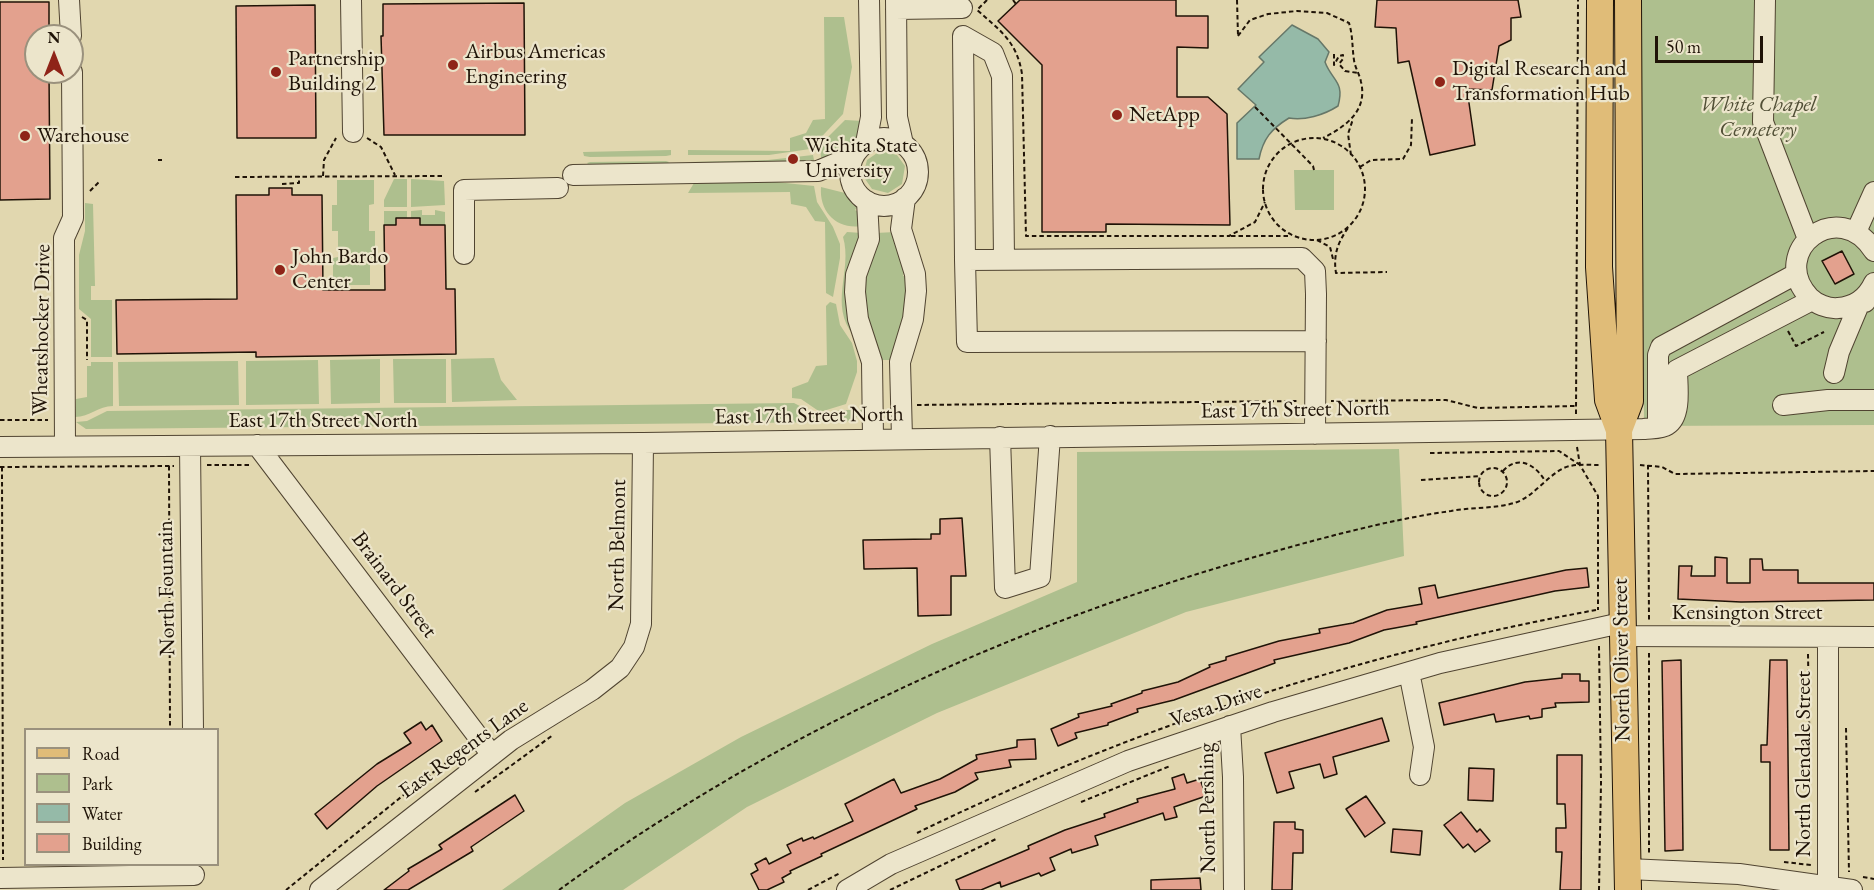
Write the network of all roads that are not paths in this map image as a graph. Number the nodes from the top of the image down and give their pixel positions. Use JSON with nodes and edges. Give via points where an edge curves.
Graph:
{"nodes":[{"id":1,"x":69,"y":0,"type":"edge"},
{"id":2,"x":351,"y":0,"type":"edge"},
{"id":3,"x":869,"y":0,"type":"edge"},
{"id":4,"x":1600,"y":0,"type":"edge"},
{"id":5,"x":1628,"y":0,"type":"edge"},
{"id":6,"x":1765,"y":0,"type":"edge"},
{"id":7,"x":896,"y":4,"type":"edge"},
{"id":8,"x":962,"y":8,"type":"dead end"},
{"id":9,"x":70,"y":24,"type":"edge"},
{"id":10,"x":72,"y":84,"type":"edge"},
{"id":11,"x":353,"y":132,"type":"road end"},
{"id":12,"x":903,"y":144,"type":"junction"},
{"id":13,"x":860,"y":149,"type":"junction"},
{"id":14,"x":818,"y":171,"type":"junction"},
{"id":15,"x":573,"y":175,"type":"dead end"},
{"id":16,"x":853,"y":186,"type":"junction"},
{"id":17,"x":558,"y":188,"type":"dead end"},
{"id":18,"x":1874,"y":192,"type":"edge"},
{"id":19,"x":905,"y":198,"type":"junction"},
{"id":20,"x":867,"y":201,"type":"junction"},
{"id":21,"x":1857,"y":232,"type":"junction"},
{"id":22,"x":1808,"y":238,"type":"junction"},
{"id":23,"x":1874,"y":251,"type":"edge"},
{"id":24,"x":464,"y":254,"type":"dead end"},
{"id":25,"x":1004,"y":259,"type":"junction"},
{"id":26,"x":965,"y":260,"type":"junction"},
{"id":27,"x":1796,"y":274,"type":"junction"},
{"id":28,"x":1874,"y":283,"type":"edge"},
{"id":29,"x":1812,"y":300,"type":"junction"},
{"id":30,"x":1867,"y":303,"type":"edge"},
{"id":31,"x":1316,"y":341,"type":"junction"},
{"id":32,"x":1658,"y":355,"type":"junction"},
{"id":33,"x":1677,"y":370,"type":"junction"},
{"id":34,"x":1834,"y":373,"type":"dead end"},
{"id":35,"x":1874,"y":400,"type":"edge"},
{"id":36,"x":1783,"y":405,"type":"dead end"},
{"id":37,"x":1658,"y":427,"type":"junction"},
{"id":38,"x":1619,"y":430,"type":"junction"},
{"id":39,"x":1316,"y":434,"type":"junction"},
{"id":40,"x":1050,"y":436,"type":"junction"},
{"id":41,"x":1000,"y":437,"type":"junction"},
{"id":42,"x":873,"y":438,"type":"junction"},
{"id":43,"x":902,"y":438,"type":"junction"},
{"id":44,"x":643,"y":443,"type":"junction"},
{"id":45,"x":257,"y":445,"type":"junction"},
{"id":46,"x":65,"y":446,"type":"junction"},
{"id":47,"x":190,"y":446,"type":"junction"},
{"id":48,"x":0,"y":447,"type":"edge"},
{"id":49,"x":1613,"y":629,"type":"junction"},
{"id":50,"x":1828,"y":637,"type":"junction"},
{"id":51,"x":1874,"y":637,"type":"edge"},
{"id":52,"x":634,"y":647,"type":"joint"},
{"id":53,"x":1409,"y":672,"type":"junction"},
{"id":54,"x":1230,"y":726,"type":"junction"},
{"id":55,"x":193,"y":728,"type":"edge"},
{"id":56,"x":492,"y":755,"type":"junction"},
{"id":57,"x":1420,"y":775,"type":"dead end"},
{"id":58,"x":1635,"y":876,"type":"edge"},
{"id":59,"x":194,"y":877,"type":"edge"},
{"id":60,"x":2,"y":878,"type":"edge"},
{"id":61,"x":1828,"y":888,"type":"edge"},
{"id":62,"x":320,"y":890,"type":"edge"},
{"id":63,"x":847,"y":890,"type":"edge"},
{"id":64,"x":1234,"y":890,"type":"edge"},
{"id":65,"x":1851,"y":890,"type":"edge"}],
"edges":[{"from":1,"to":9,"type":"street"},
{"from":2,"to":11,"type":"street"},
{"from":3,"to":13,"type":"street","via":[[871,117]]},
{"from":4,"to":38,"type":"main road","name":"North Oliver Street","via":[[1599,267],[1608,400]]},
{"from":5,"to":38,"type":"main road","name":"North Oliver Street","via":[[1630,401]]},
{"from":6,"to":22,"type":"street","via":[[1763,122]]},
{"from":7,"to":8,"type":"street"},
{"from":7,"to":12,"type":"street","via":[[897,117]]},
{"from":10,"to":46,"type":"street","name":"Wheatshocker Drive","via":[[73,218],[64,238]]},
{"from":12,"to":13,"type":"street","via":[[884,138]]},
{"from":12,"to":19,"type":"street","via":[[918,170]]},
{"from":13,"to":14,"type":"street"},
{"from":13,"to":16,"type":"street","via":[[850,171]]},
{"from":14,"to":15,"type":"street"},
{"from":14,"to":16,"type":"street","via":[[822,177]]},
{"from":16,"to":20,"type":"street"},
{"from":17,"to":24,"type":"street","via":[[464,190]]},
{"from":18,"to":21,"type":"street"},
{"from":19,"to":20,"type":"street","via":[[891,205]]},
{"from":19,"to":43,"type":"street","via":[[901,229],[915,274],[916,291],[900,362]]},
{"from":20,"to":42,"type":"street","via":[[869,239],[856,275],[855,292],[858,318],[872,362]]},
{"from":21,"to":22,"type":"street","via":[[1831,227]]},
{"from":21,"to":23,"type":"street"},
{"from":22,"to":27,"type":"street","via":[[1796,261]]},
{"from":25,"to":26,"type":"street"},
{"from":25,"to":26,"type":"street","via":[[1002,76],[993,53],[963,36]]},
{"from":25,"to":31,"type":"street","via":[[1302,258],[1315,271]]},
{"from":26,"to":31,"type":"street","via":[[967,342]]},
{"from":27,"to":29,"type":"street"},
{"from":27,"to":32,"type":"street","via":[[1669,342]]},
{"from":28,"to":30,"type":"street"},
{"from":29,"to":30,"type":"street","via":[[1835,308]]},
{"from":29,"to":33,"type":"street"},
{"from":30,"to":34,"type":"street","via":[[1839,352]]},
{"from":31,"to":39,"type":"street"},
{"from":32,"to":33,"type":"street"},
{"from":32,"to":37,"type":"street"},
{"from":33,"to":37,"type":"street","via":[[1675,414],[1668,424]]},
{"from":35,"to":36,"type":"street"},
{"from":37,"to":38,"type":"street","name":"East 17th Street North"},
{"from":38,"to":39,"type":"street","name":"East 17th Street North"},
{"from":38,"to":49,"type":"main road","name":"North Oliver Street"},
{"from":39,"to":40,"type":"street","name":"East 17th Street North"},
{"from":40,"to":41,"type":"street","name":"East 17th Street North"},
{"from":40,"to":41,"type":"street","via":[[1041,577],[1005,588]]},
{"from":41,"to":43,"type":"street","name":"East 17th Street North"},
{"from":42,"to":43,"type":"street","name":"East 17th Street North"},
{"from":42,"to":44,"type":"street","name":"East 17th Street North"},
{"from":44,"to":45,"type":"street","name":"East 17th Street North"},
{"from":44,"to":52,"type":"street","name":"North Belmont","via":[[642,602]]},
{"from":45,"to":47,"type":"street","name":"East 17th Street North"},
{"from":45,"to":56,"type":"street","name":"Brainard Street"},
{"from":46,"to":47,"type":"street","name":"East 17th Street North"},
{"from":46,"to":48,"type":"street","name":"East 17th Street North"},
{"from":47,"to":55,"type":"street","name":"North Fountain"},
{"from":49,"to":50,"type":"street","name":"Kensington Street","via":[[1649,636]]},
{"from":49,"to":53,"type":"street","name":"Vesta Drive"},
{"from":49,"to":58,"type":"main road","name":"North Oliver Street"},
{"from":50,"to":51,"type":"street","name":"Kensington Street"},
{"from":50,"to":61,"type":"street","name":"North Glendale Street"},
{"from":52,"to":56,"type":"street","name":"East Regents Lane","via":[[620,668],[592,690]]},
{"from":53,"to":54,"type":"street","name":"Vesta Drive"},
{"from":53,"to":57,"type":"street","via":[[1424,747]]},
{"from":54,"to":63,"type":"street","name":"Vesta Drive","via":[[1128,761],[891,864]]},
{"from":54,"to":64,"type":"street","name":"North Pershing"},
{"from":56,"to":62,"type":"street","name":"East Regents Lane"},
{"from":58,"to":61,"type":"street","via":[[1739,874]]},
{"from":59,"to":60,"type":"street"},
{"from":61,"to":65,"type":"street"}]}
